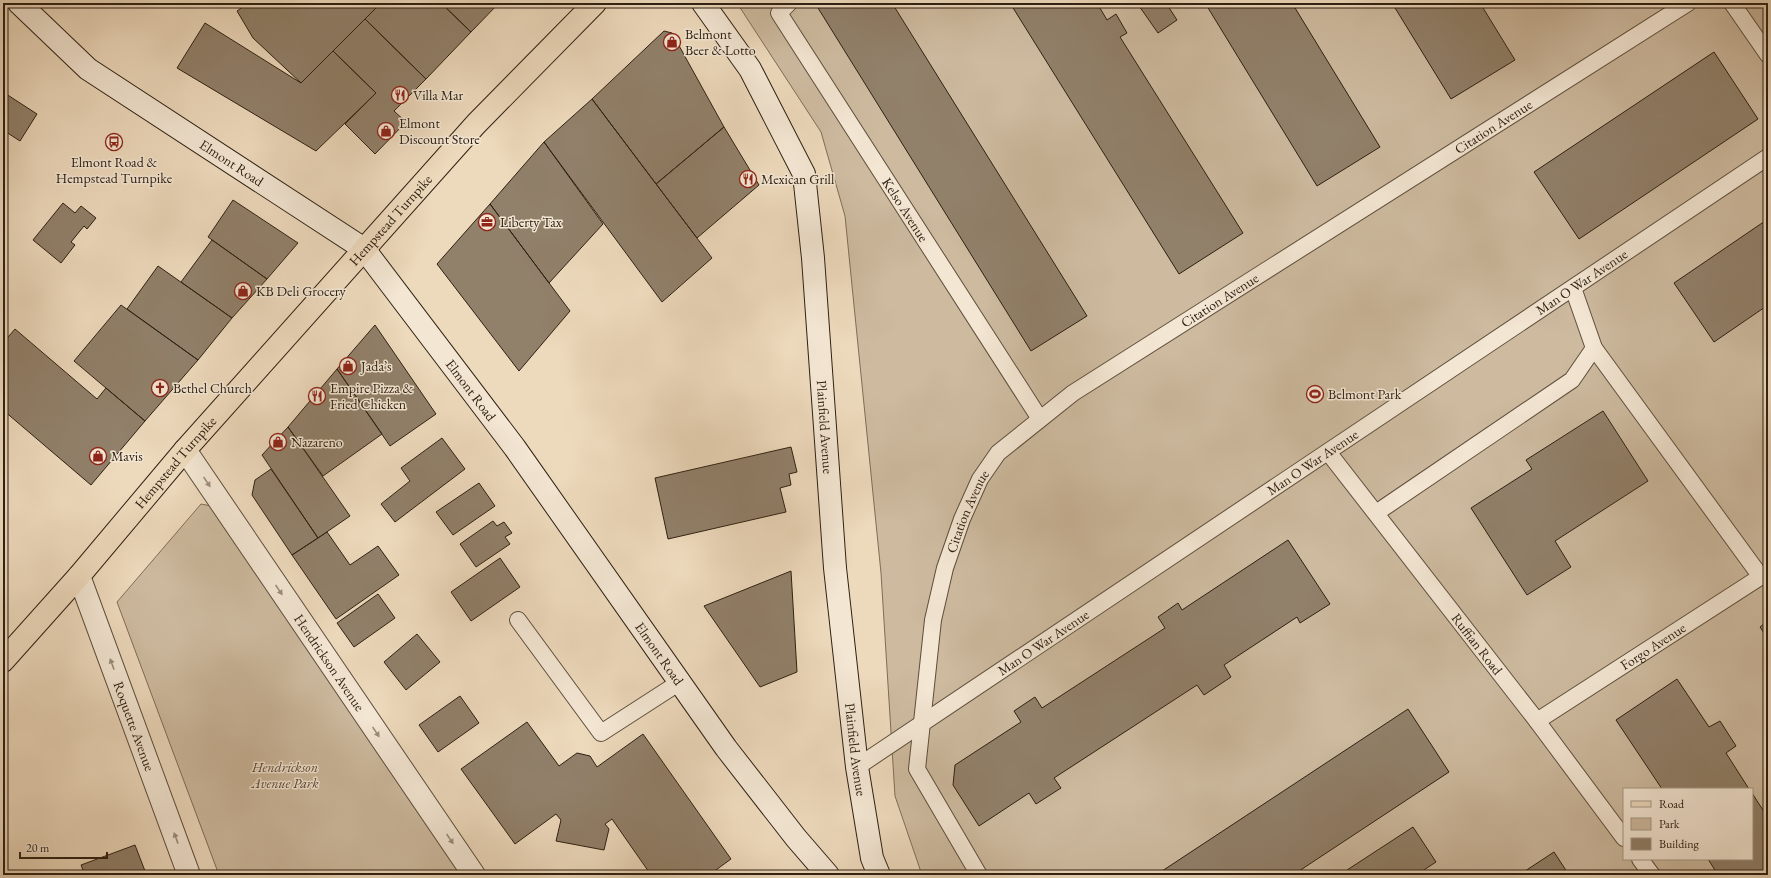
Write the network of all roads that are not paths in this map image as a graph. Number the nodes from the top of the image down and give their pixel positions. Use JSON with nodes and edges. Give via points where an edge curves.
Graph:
{"nodes":[{"id":1,"x":19,"y":3,"type":"edge"},
{"id":2,"x":595,"y":3,"type":"edge"},
{"id":3,"x":703,"y":3,"type":"edge"},
{"id":4,"x":789,"y":3,"type":"edge"},
{"id":5,"x":1688,"y":3,"type":"edge"},
{"id":6,"x":1732,"y":3,"type":"edge"},
{"id":7,"x":1768,"y":55,"type":"edge"},
{"id":8,"x":1768,"y":157,"type":"edge"},
{"id":9,"x":364,"y":249,"type":"junction"},
{"id":10,"x":1573,"y":288,"type":"junction"},
{"id":11,"x":1594,"y":348,"type":"junction"},
{"id":12,"x":1040,"y":419,"type":"junction"},
{"id":13,"x":185,"y":450,"type":"junction"},
{"id":14,"x":1328,"y":452,"type":"junction"},
{"id":15,"x":1376,"y":513,"type":"junction"},
{"id":16,"x":1764,"y":575,"type":"edge"},
{"id":17,"x":79,"y":576,"type":"junction"},
{"id":18,"x":518,"y":620,"type":"dead end"},
{"id":19,"x":3,"y":661,"type":"edge"},
{"id":20,"x":680,"y":682,"type":"junction"},
{"id":21,"x":1537,"y":721,"type":"junction"},
{"id":22,"x":921,"y":724,"type":"junction"},
{"id":23,"x":857,"y":767,"type":"junction"},
{"id":24,"x":1623,"y":837,"type":"edge"},
{"id":25,"x":1641,"y":860,"type":"edge"},
{"id":26,"x":190,"y":875,"type":"edge"},
{"id":27,"x":474,"y":875,"type":"edge"},
{"id":28,"x":828,"y":875,"type":"edge"},
{"id":29,"x":879,"y":875,"type":"edge"},
{"id":30,"x":979,"y":875,"type":"edge"},
{"id":31,"x":1652,"y":875,"type":"edge"}],
"edges":[{"from":1,"to":9,"type":"main road","name":"Elmont Road","via":[[88,69]]},
{"from":2,"to":9,"type":"main road","name":"Hempstead Turnpike","via":[[476,124]]},
{"from":3,"to":23,"type":"main road","name":"Plainfield Avenue","via":[[750,68],[804,174],[814,258],[835,568]]},
{"from":4,"to":12,"type":"lane","name":"Kelso Avenue","via":[[779,13]]},
{"from":5,"to":12,"type":"lane","name":"Citation Avenue","via":[[1073,393]]},
{"from":6,"to":7,"type":"lane"},
{"from":8,"to":10,"type":"lane","name":"Man O War Avenue"},
{"from":9,"to":13,"type":"main road","name":"Hempstead Turnpike"},
{"from":9,"to":20,"type":"main road","name":"Elmont Road","via":[[515,448]]},
{"from":10,"to":11,"type":"lane"},
{"from":10,"to":14,"type":"lane","name":"Man O War Avenue"},
{"from":11,"to":15,"type":"lane","via":[[1572,380]]},
{"from":11,"to":16,"type":"lane"},
{"from":12,"to":22,"type":"lane","name":"Citation Avenue","via":[[998,453],[980,479],[962,519],[945,568],[933,620]]},
{"from":13,"to":17,"type":"main road","name":"Hempstead Turnpike"},
{"from":13,"to":27,"type":"main road","name":"Hendrickson Avenue","one_way":true},
{"from":14,"to":15,"type":"lane","name":"Ruffian Road"},
{"from":14,"to":22,"type":"lane","name":"Man O War Avenue"},
{"from":15,"to":21,"type":"lane","name":"Ruffian Road"},
{"from":16,"to":21,"type":"lane","name":"Forgo Avenue"},
{"from":17,"to":19,"type":"main road","name":"Hempstead Turnpike"},
{"from":26,"to":17,"type":"main road","name":"Roquette Avenue","one_way":true},
{"from":18,"to":20,"type":"lane","via":[[601,733]]},
{"from":20,"to":28,"type":"main road","name":"Elmont Road","via":[[749,778]]},
{"from":21,"to":24,"type":"lane","name":"Ruffian Road"},
{"from":22,"to":23,"type":"lane","name":"Man O War Avenue"},
{"from":22,"to":30,"type":"lane","name":"Citation Avenue","via":[[917,769]]},
{"from":23,"to":29,"type":"main road","name":"Plainfield Avenue","via":[[872,858]]},
{"from":25,"to":31,"type":"lane"}]}
